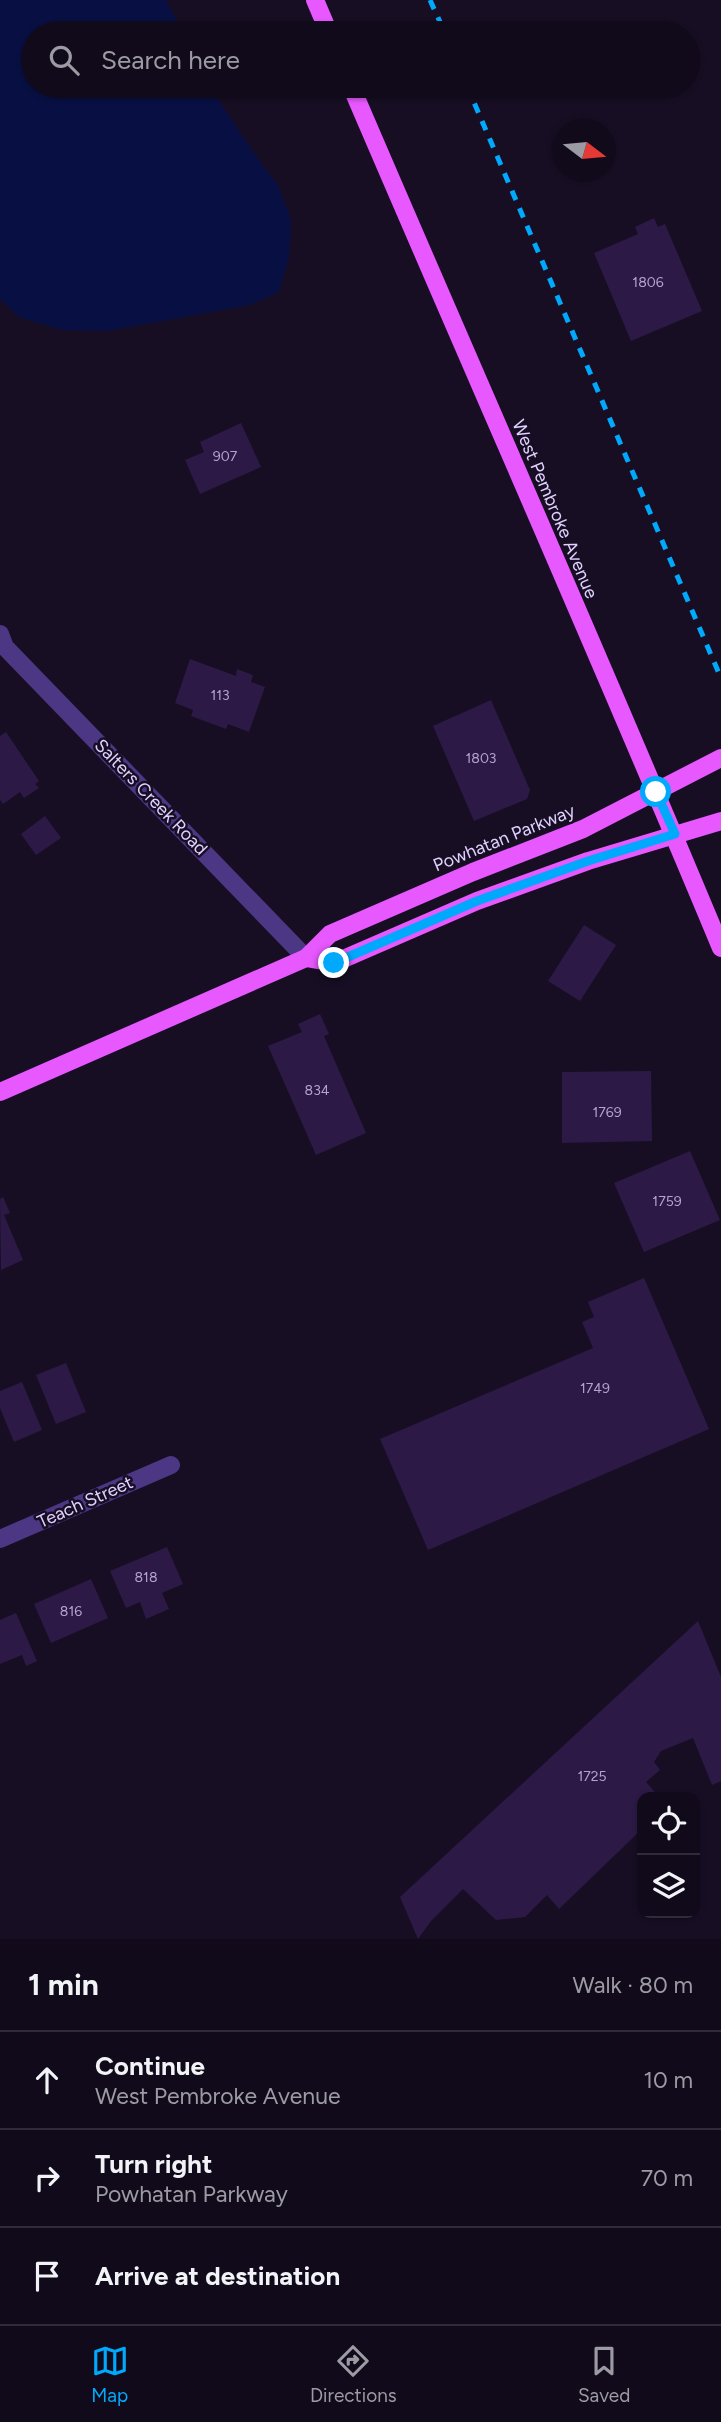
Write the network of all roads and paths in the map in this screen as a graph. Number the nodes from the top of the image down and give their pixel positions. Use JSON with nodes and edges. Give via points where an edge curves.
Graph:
{"nodes":[{"id":1,"x":315,"y":0,"type":"edge"},
{"id":2,"x":324,"y":21,"type":"edge"},
{"id":3,"x":356,"y":98,"type":"edge"},
{"id":4,"x":2,"y":643,"type":"edge"},
{"id":5,"x":721,"y":758,"type":"edge"},
{"id":6,"x":656,"y":792,"type":"junction"},
{"id":7,"x":721,"y":821,"type":"edge"},
{"id":8,"x":675,"y":834,"type":"junction"},
{"id":9,"x":721,"y":948,"type":"edge"},
{"id":10,"x":306,"y":958,"type":"junction"},
{"id":11,"x":0,"y":1093,"type":"edge"},
{"id":12,"x":170,"y":1465,"type":"dead end"},
{"id":13,"x":0,"y":1539,"type":"edge"}],
"edges":[{"from":1,"to":2,"type":"main road"},
{"from":3,"to":6,"type":"main road","name":"West Pembroke Avenue"},
{"from":4,"to":10,"type":"street","name":"Salters Creek Road"},
{"from":5,"to":6,"type":"main road","name":"Powhatan Parkway"},
{"from":6,"to":8,"type":"main road","name":"West Pembroke Avenue"},
{"from":6,"to":10,"type":"main road","name":"Powhatan Parkway","via":[[583,829],[330,934]]},
{"from":7,"to":8,"type":"main road","name":"Powhatan Parkway"},
{"from":8,"to":9,"type":"main road","name":"West Pembroke Avenue"},
{"from":8,"to":10,"type":"main road","name":"Powhatan Parkway","via":[[477,901],[334,963]]},
{"from":10,"to":11,"type":"main road","name":"Powhatan Parkway"},
{"from":12,"to":13,"type":"street","name":"Teach Street"}]}
